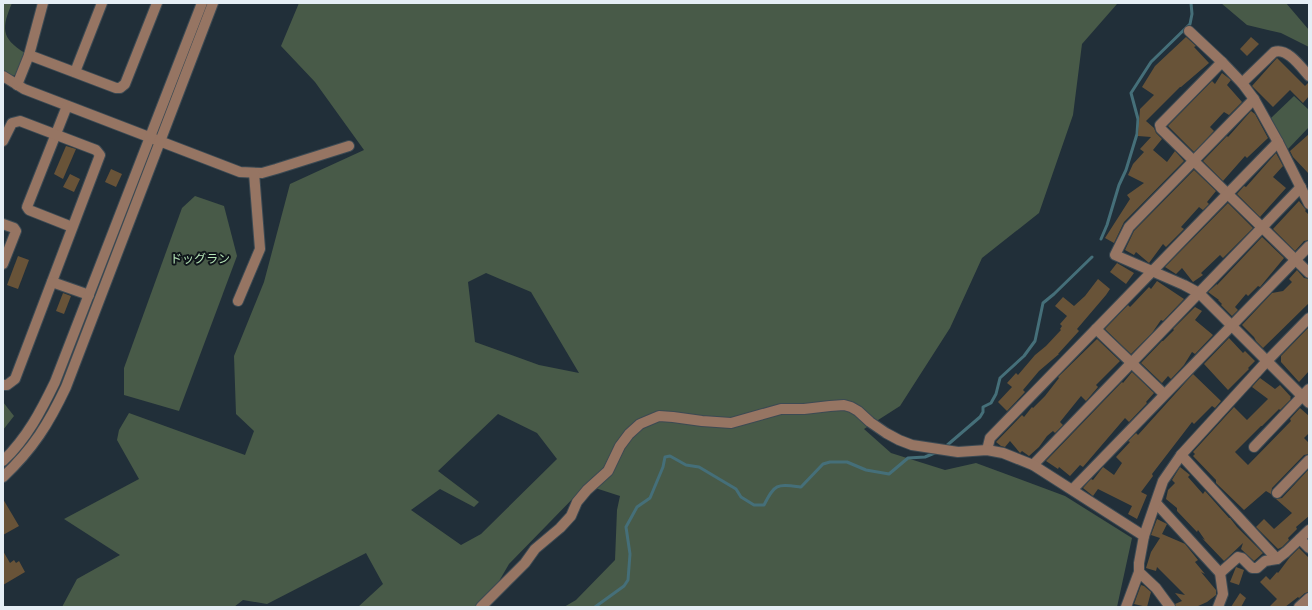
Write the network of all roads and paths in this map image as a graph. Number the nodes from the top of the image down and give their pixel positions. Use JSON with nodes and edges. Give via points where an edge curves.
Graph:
{"nodes":[{"id":1,"x":43,"y":3,"type":"edge"},
{"id":2,"x":102,"y":3,"type":"edge"},
{"id":3,"x":157,"y":3,"type":"edge"},
{"id":4,"x":202,"y":3,"type":"edge"},
{"id":5,"x":213,"y":3,"type":"edge"},
{"id":6,"x":1189,"y":31,"type":"dead end"},
{"id":7,"x":29,"y":55,"type":"junction"},
{"id":8,"x":1222,"y":62,"type":"junction"},
{"id":9,"x":75,"y":72,"type":"junction"},
{"id":10,"x":3,"y":76,"type":"edge"},
{"id":11,"x":1309,"y":76,"type":"edge"},
{"id":12,"x":1242,"y":83,"type":"junction"},
{"id":13,"x":17,"y":85,"type":"junction"},
{"id":14,"x":1254,"y":99,"type":"junction"},
{"id":15,"x":67,"y":106,"type":"junction"},
{"id":16,"x":56,"y":134,"type":"junction"},
{"id":17,"x":3,"y":140,"type":"edge"},
{"id":18,"x":154,"y":140,"type":"junction"},
{"id":19,"x":1278,"y":142,"type":"junction"},
{"id":20,"x":349,"y":146,"type":"dead end"},
{"id":21,"x":1193,"y":161,"type":"junction"},
{"id":22,"x":254,"y":173,"type":"junction"},
{"id":23,"x":1301,"y":187,"type":"junction"},
{"id":24,"x":1227,"y":194,"type":"junction"},
{"id":25,"x":1309,"y":204,"type":"edge"},
{"id":26,"x":3,"y":224,"type":"edge"},
{"id":27,"x":72,"y":227,"type":"junction"},
{"id":28,"x":1262,"y":228,"type":"junction"},
{"id":29,"x":1309,"y":246,"type":"edge"},
{"id":30,"x":1296,"y":260,"type":"junction"},
{"id":31,"x":3,"y":264,"type":"edge"},
{"id":32,"x":1153,"y":271,"type":"junction"},
{"id":33,"x":1309,"y":273,"type":"edge"},
{"id":34,"x":52,"y":282,"type":"junction"},
{"id":35,"x":1199,"y":293,"type":"junction"},
{"id":36,"x":88,"y":296,"type":"junction"},
{"id":37,"x":238,"y":301,"type":"dead end"},
{"id":38,"x":1309,"y":318,"type":"edge"},
{"id":39,"x":1232,"y":326,"type":"junction"},
{"id":40,"x":1096,"y":329,"type":"junction"},
{"id":41,"x":1267,"y":361,"type":"junction"},
{"id":42,"x":1132,"y":363,"type":"junction"},
{"id":43,"x":3,"y":385,"type":"edge"},
{"id":44,"x":1164,"y":394,"type":"junction"},
{"id":45,"x":1307,"y":396,"type":"edge"},
{"id":46,"x":1254,"y":447,"type":"dead end"},
{"id":47,"x":987,"y":450,"type":"junction"},
{"id":48,"x":1181,"y":455,"type":"junction"},
{"id":49,"x":1309,"y":460,"type":"edge"},
{"id":50,"x":3,"y":461,"type":"edge"},
{"id":51,"x":1033,"y":464,"type":"junction"},
{"id":52,"x":3,"y":477,"type":"edge"},
{"id":53,"x":1073,"y":489,"type":"junction"},
{"id":54,"x":1277,"y":494,"type":"dead end"},
{"id":55,"x":1156,"y":503,"type":"junction"},
{"id":56,"x":1309,"y":530,"type":"edge"},
{"id":57,"x":1144,"y":536,"type":"junction"},
{"id":58,"x":1300,"y":539,"type":"junction"},
{"id":59,"x":1309,"y":548,"type":"edge"},
{"id":60,"x":1277,"y":559,"type":"junction"},
{"id":61,"x":1139,"y":572,"type":"junction"},
{"id":62,"x":1220,"y":573,"type":"junction"},
{"id":63,"x":1309,"y":598,"type":"edge"},
{"id":64,"x":481,"y":607,"type":"edge"},
{"id":65,"x":1126,"y":607,"type":"edge"},
{"id":66,"x":1170,"y":607,"type":"edge"},
{"id":67,"x":1218,"y":607,"type":"edge"},
{"id":68,"x":1300,"y":607,"type":"edge"}],
"edges":[{"from":1,"to":7,"type":"street"},
{"from":2,"to":9,"type":"street"},
{"from":3,"to":9,"type":"street","via":[[123,86],[116,88]]},
{"from":4,"to":18,"type":"street"},
{"from":5,"to":18,"type":"street"},
{"from":6,"to":8,"type":"street"},
{"from":7,"to":9,"type":"street"},
{"from":7,"to":13,"type":"street"},
{"from":8,"to":12,"type":"street"},
{"from":8,"to":21,"type":"street","via":[[1160,125]]},
{"from":10,"to":13,"type":"street"},
{"from":11,"to":12,"type":"street","via":[[1286,52],[1278,50]]},
{"from":12,"to":14,"type":"street"},
{"from":13,"to":15,"type":"street"},
{"from":14,"to":19,"type":"street"},
{"from":14,"to":21,"type":"street"},
{"from":15,"to":16,"type":"street"},
{"from":15,"to":18,"type":"street"},
{"from":16,"to":17,"type":"street","via":[[17,121],[12,123]]},
{"from":16,"to":27,"type":"street","via":[[96,150],[100,155]]},
{"from":16,"to":27,"type":"street","via":[[27,206],[29,210]]},
{"from":18,"to":22,"type":"street","via":[[240,172]]},
{"from":18,"to":36,"type":"street"},
{"from":18,"to":52,"type":"street","via":[[66,387],[44,429]]},
{"from":19,"to":23,"type":"street"},
{"from":19,"to":24,"type":"street"},
{"from":20,"to":22,"type":"street","via":[[276,169]]},
{"from":21,"to":24,"type":"street"},
{"from":21,"to":32,"type":"street","via":[[1129,227],[1115,255]]},
{"from":22,"to":37,"type":"street","via":[[260,249]]},
{"from":23,"to":25,"type":"street"},
{"from":23,"to":28,"type":"street"},
{"from":24,"to":28,"type":"street"},
{"from":24,"to":32,"type":"street"},
{"from":26,"to":31,"type":"street","via":[[16,231]]},
{"from":27,"to":34,"type":"street"},
{"from":28,"to":30,"type":"street"},
{"from":28,"to":35,"type":"street"},
{"from":29,"to":30,"type":"street"},
{"from":30,"to":33,"type":"street"},
{"from":30,"to":39,"type":"street"},
{"from":32,"to":35,"type":"street"},
{"from":32,"to":40,"type":"street"},
{"from":34,"to":36,"type":"street"},
{"from":34,"to":43,"type":"street","via":[[15,379]]},
{"from":35,"to":39,"type":"street"},
{"from":35,"to":42,"type":"street"},
{"from":36,"to":50,"type":"street","via":[[55,382],[37,419]]},
{"from":38,"to":41,"type":"street"},
{"from":39,"to":41,"type":"street"},
{"from":39,"to":44,"type":"street"},
{"from":40,"to":42,"type":"street"},
{"from":40,"to":47,"type":"street","via":[[990,438]]},
{"from":41,"to":45,"type":"street"},
{"from":41,"to":48,"type":"street"},
{"from":42,"to":44,"type":"street"},
{"from":42,"to":51,"type":"street"},
{"from":44,"to":53,"type":"street"},
{"from":45,"to":46,"type":"street"},
{"from":47,"to":51,"type":"street"},
{"from":47,"to":64,"type":"street","via":[[956,451],[912,445],[870,422],[852,407],[844,405],[782,409],[731,423],[659,416],[640,424],[629,434],[608,471],[586,490],[571,516],[535,549],[525,563]]},
{"from":48,"to":55,"type":"street","via":[[1163,481]]},
{"from":48,"to":60,"type":"street"},
{"from":49,"to":54,"type":"street"},
{"from":51,"to":53,"type":"street"},
{"from":53,"to":57,"type":"street"},
{"from":55,"to":57,"type":"street"},
{"from":55,"to":62,"type":"street"},
{"from":56,"to":58,"type":"street"},
{"from":57,"to":61,"type":"street"},
{"from":58,"to":59,"type":"street"},
{"from":58,"to":60,"type":"street"},
{"from":60,"to":62,"type":"street","via":[[1265,561],[1252,568],[1238,557]]},
{"from":61,"to":65,"type":"street"},
{"from":61,"to":66,"type":"street","via":[[1156,588]]},
{"from":62,"to":67,"type":"street","via":[[1223,594]]},
{"from":63,"to":68,"type":"street"}]}
